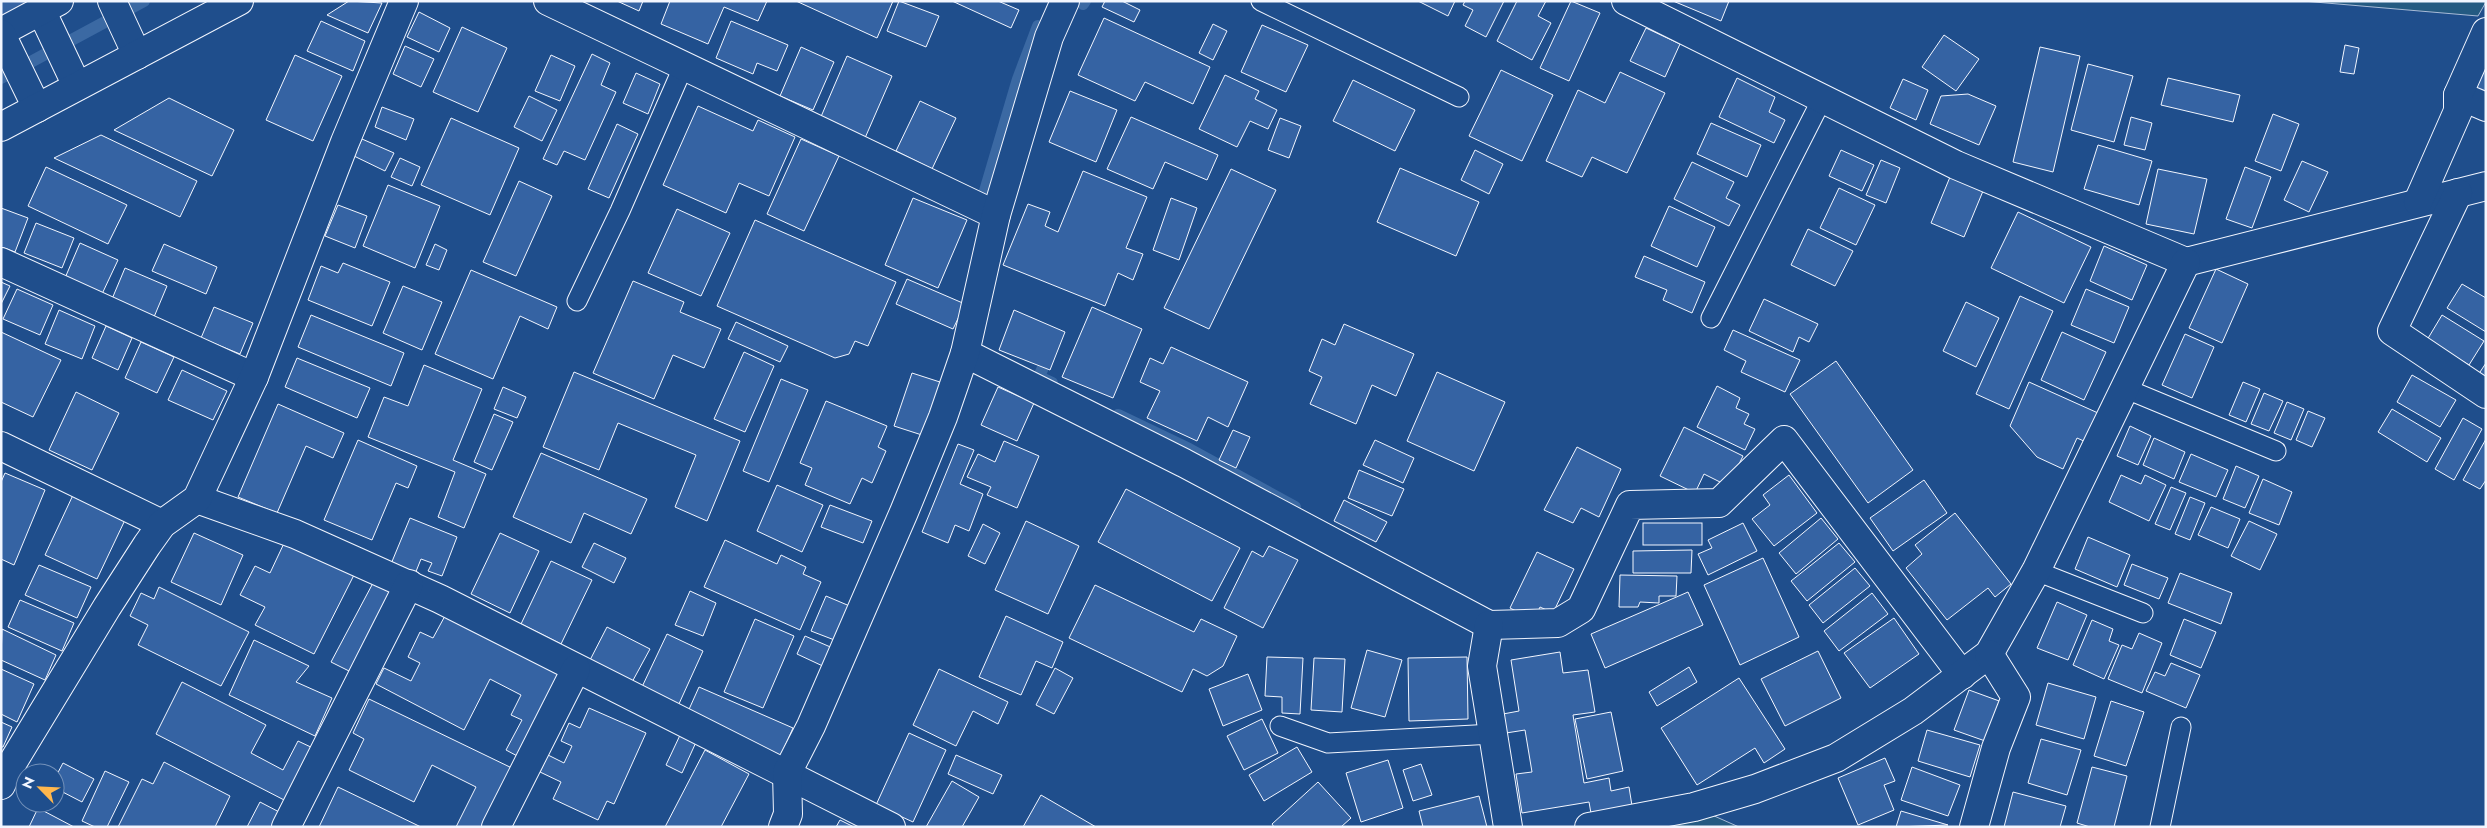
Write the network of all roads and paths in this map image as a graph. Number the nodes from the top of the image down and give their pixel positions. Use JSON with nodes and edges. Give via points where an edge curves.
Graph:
{"nodes":[{"id":1,"x":112,"y":1,"type":"edge"},
{"id":2,"x":239,"y":1,"type":"edge"},
{"id":3,"x":404,"y":1,"type":"edge"},
{"id":4,"x":548,"y":1,"type":"edge"},
{"id":5,"x":1065,"y":1,"type":"edge"},
{"id":6,"x":1261,"y":1,"type":"edge"},
{"id":7,"x":1626,"y":1,"type":"edge"},
{"id":8,"x":50,"y":6,"type":"edge"},
{"id":9,"x":203,"y":10,"type":"edge"},
{"id":10,"x":2486,"y":32,"type":"edge"},
{"id":11,"x":1,"y":33,"type":"edge"},
{"id":12,"x":137,"y":55,"type":"junction"},
{"id":13,"x":684,"y":65,"type":"junction"},
{"id":14,"x":77,"y":86,"type":"junction"},
{"id":15,"x":2458,"y":95,"type":"junction"},
{"id":16,"x":1459,"y":96,"type":"dead end"},
{"id":17,"x":1822,"y":98,"type":"junction"},
{"id":18,"x":37,"y":108,"type":"junction"},
{"id":19,"x":2486,"y":108,"type":"edge"},
{"id":20,"x":1,"y":126,"type":"edge"},
{"id":21,"x":2486,"y":186,"type":"edge"},
{"id":22,"x":2458,"y":193,"type":"junction"},
{"id":23,"x":2418,"y":202,"type":"junction"},
{"id":24,"x":996,"y":215,"type":"junction"},
{"id":25,"x":1,"y":262,"type":"edge"},
{"id":26,"x":2186,"y":262,"type":"junction"},
{"id":27,"x":577,"y":301,"type":"dead end"},
{"id":28,"x":1711,"y":318,"type":"dead end"},
{"id":29,"x":965,"y":353,"type":"junction"},
{"id":30,"x":254,"y":377,"type":"junction"},
{"id":31,"x":2124,"y":388,"type":"junction"},
{"id":32,"x":2486,"y":394,"type":"edge"},
{"id":33,"x":1,"y":446,"type":"edge"},
{"id":34,"x":2276,"y":451,"type":"dead end"},
{"id":35,"x":197,"y":499,"type":"junction"},
{"id":36,"x":162,"y":524,"type":"junction"},
{"id":37,"x":2036,"y":572,"type":"junction"},
{"id":38,"x":409,"y":584,"type":"junction"},
{"id":39,"x":2144,"y":613,"type":"dead end"},
{"id":40,"x":1489,"y":625,"type":"junction"},
{"id":41,"x":1990,"y":654,"type":"junction"},
{"id":42,"x":576,"y":668,"type":"junction"},
{"id":43,"x":1962,"y":675,"type":"junction"},
{"id":44,"x":1280,"y":726,"type":"dead end"},
{"id":45,"x":2180,"y":727,"type":"dead end"},
{"id":46,"x":1493,"y":734,"type":"junction"},
{"id":47,"x":787,"y":773,"type":"junction"},
{"id":48,"x":1,"y":785,"type":"edge"},
{"id":49,"x":286,"y":827,"type":"edge"},
{"id":50,"x":496,"y":827,"type":"edge"},
{"id":51,"x":783,"y":827,"type":"edge"},
{"id":52,"x":891,"y":827,"type":"edge"},
{"id":53,"x":1508,"y":827,"type":"edge"},
{"id":54,"x":1589,"y":827,"type":"edge"},
{"id":55,"x":1974,"y":827,"type":"edge"},
{"id":56,"x":2160,"y":827,"type":"edge"}],
"edges":[{"from":1,"to":12,"type":"street"},
{"from":2,"to":9,"type":"street"},
{"from":3,"to":30,"type":"street","via":[[345,142]]},
{"from":4,"to":13,"type":"street"},
{"from":5,"to":24,"type":"street","via":[[1049,37]]},
{"from":6,"to":16,"type":"lane"},
{"from":7,"to":17,"type":"street"},
{"from":8,"to":11,"type":"street"},
{"from":8,"to":14,"type":"street","via":[[64,58]]},
{"from":9,"to":12,"type":"street"},
{"from":10,"to":15,"type":"street"},
{"from":11,"to":18,"type":"street"},
{"from":12,"to":14,"type":"street"},
{"from":13,"to":24,"type":"street"},
{"from":13,"to":27,"type":"lane"},
{"from":14,"to":18,"type":"street"},
{"from":15,"to":19,"type":"street"},
{"from":15,"to":23,"type":"street","via":[[2458,111]]},
{"from":17,"to":26,"type":"street","via":[[1956,165]]},
{"from":17,"to":28,"type":"lane"},
{"from":18,"to":20,"type":"street"},
{"from":21,"to":22,"type":"street"},
{"from":22,"to":23,"type":"street"},
{"from":22,"to":32,"type":"street","via":[[2392,331]]},
{"from":23,"to":26,"type":"street"},
{"from":24,"to":29,"type":"street"},
{"from":25,"to":30,"type":"street"},
{"from":26,"to":31,"type":"street"},
{"from":29,"to":40,"type":"street","via":[[1184,463]]},
{"from":29,"to":47,"type":"street","via":[[904,512],[811,726]]},
{"from":30,"to":35,"type":"street"},
{"from":31,"to":34,"type":"lane"},
{"from":31,"to":37,"type":"street"},
{"from":33,"to":36,"type":"street"},
{"from":35,"to":36,"type":"street"},
{"from":35,"to":38,"type":"street","via":[[295,534]]},
{"from":36,"to":48,"type":"street","via":[[107,607]]},
{"from":37,"to":39,"type":"lane"},
{"from":37,"to":41,"type":"street"},
{"from":38,"to":42,"type":"street"},
{"from":38,"to":49,"type":"street"},
{"from":40,"to":43,"type":"street","via":[[1558,623],[1581,609],[1630,504],[1719,503],[1784,440]]},
{"from":40,"to":46,"type":"street","via":[[1482,666]]},
{"from":41,"to":43,"type":"street"},
{"from":41,"to":55,"type":"street","via":[[2016,697],[1996,748]]},
{"from":42,"to":47,"type":"street"},
{"from":42,"to":50,"type":"street"},
{"from":43,"to":54,"type":"street","via":[[1913,711],[1836,758],[1694,807]]},
{"from":44,"to":46,"type":"lane","via":[[1328,743]]},
{"from":45,"to":56,"type":"lane"},
{"from":46,"to":53,"type":"street"},
{"from":47,"to":51,"type":"street","via":[[788,814]]},
{"from":47,"to":52,"type":"street"}]}
